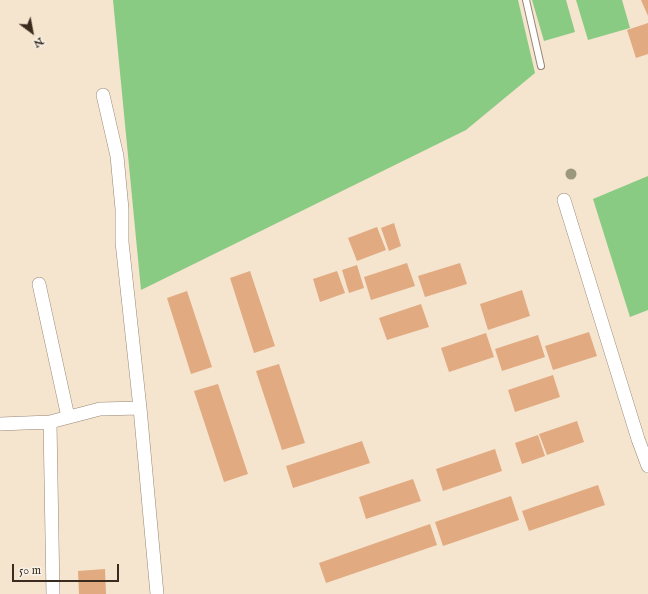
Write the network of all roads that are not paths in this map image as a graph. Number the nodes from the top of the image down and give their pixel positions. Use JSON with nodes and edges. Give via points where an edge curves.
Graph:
{"nodes":[{"id":1,"x":526,"y":0,"type":"edge"},
{"id":2,"x":541,"y":66,"type":"dead end"},
{"id":3,"x":103,"y":95,"type":"dead end"},
{"id":4,"x":564,"y":200,"type":"dead end"},
{"id":5,"x":39,"y":284,"type":"dead end"},
{"id":6,"x":140,"y":408,"type":"junction"},
{"id":7,"x":68,"y":417,"type":"junction"},
{"id":8,"x":50,"y":422,"type":"junction"},
{"id":9,"x":0,"y":424,"type":"edge"},
{"id":10,"x":643,"y":438,"type":"edge"},
{"id":11,"x":648,"y":466,"type":"edge"},
{"id":12,"x":52,"y":594,"type":"edge"},
{"id":13,"x":157,"y":594,"type":"edge"}],
"edges":[{"from":1,"to":2,"type":"lane"},
{"from":3,"to":6,"type":"street","via":[[117,156],[122,242]]},
{"from":4,"to":10,"type":"street"},
{"from":5,"to":7,"type":"street"},
{"from":6,"to":7,"type":"street","via":[[100,409]]},
{"from":6,"to":13,"type":"street"},
{"from":7,"to":8,"type":"street"},
{"from":8,"to":9,"type":"street"},
{"from":8,"to":12,"type":"street"},
{"from":10,"to":11,"type":"street"}]}
